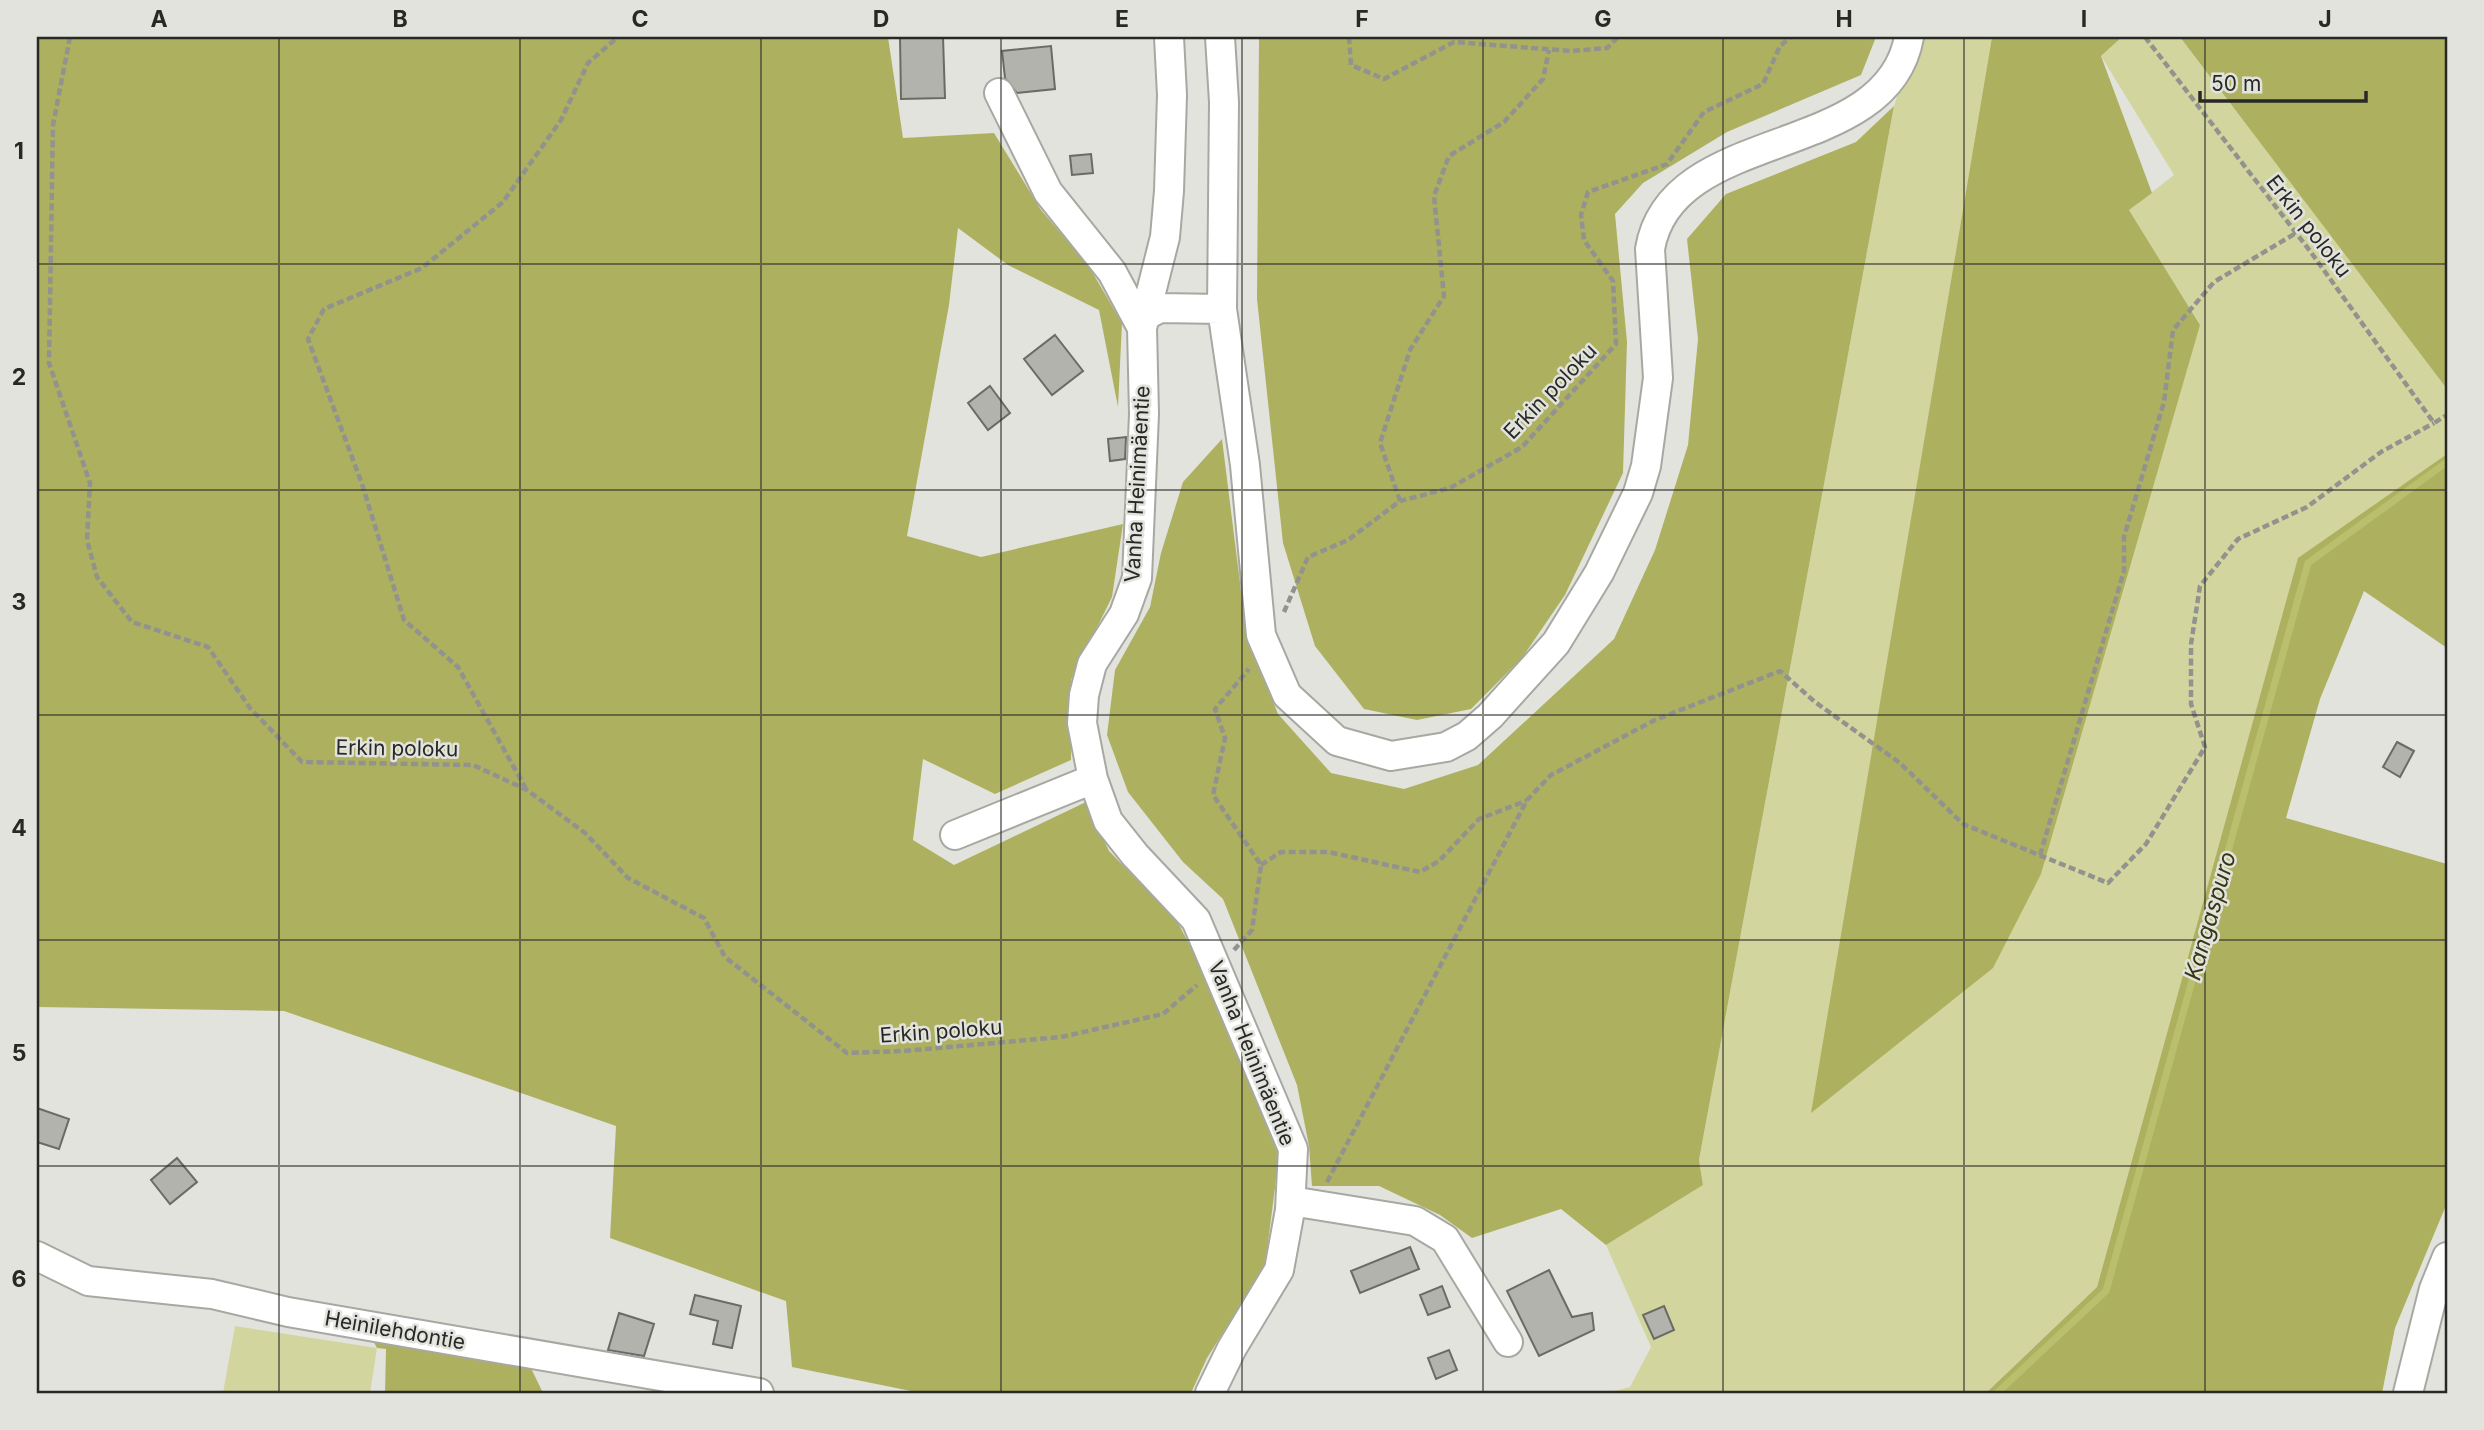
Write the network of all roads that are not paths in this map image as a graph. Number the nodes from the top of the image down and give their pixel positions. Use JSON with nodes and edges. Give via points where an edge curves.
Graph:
{"nodes":[{"id":1,"x":1169,"y":37,"type":"edge"},
{"id":2,"x":1220,"y":37,"type":"edge"},
{"id":3,"x":1909,"y":37,"type":"edge"},
{"id":4,"x":999,"y":93,"type":"dead end"},
{"id":5,"x":1222,"y":309,"type":"junction"},
{"id":6,"x":1143,"y":322,"type":"junction"},
{"id":7,"x":1093,"y":779,"type":"junction"},
{"id":8,"x":956,"y":835,"type":"dead end"},
{"id":9,"x":1303,"y":1203,"type":"junction"},
{"id":10,"x":37,"y":1256,"type":"edge"},
{"id":11,"x":2447,"y":1257,"type":"edge"},
{"id":12,"x":1508,"y":1342,"type":"dead end"},
{"id":13,"x":759,"y":1393,"type":"edge"},
{"id":14,"x":1210,"y":1393,"type":"edge"},
{"id":15,"x":2408,"y":1393,"type":"edge"}],
"edges":[{"from":1,"to":6,"type":"street","name":"Vanha Heinimäentie","via":[[1172,95],[1165,237]]},
{"from":2,"to":5,"type":"street","via":[[1224,102]]},
{"from":3,"to":5,"type":"street","via":[[1893,79],[1867,103],[1734,160],[1693,184],[1662,213],[1650,249],[1658,379],[1652,435],[1638,492],[1599,573],[1556,643],[1490,716],[1446,747],[1391,756],[1337,741],[1287,695],[1261,635],[1245,465]]},
{"from":4,"to":6,"type":"street","via":[[1048,192],[1112,272]]},
{"from":5,"to":6,"type":"street","via":[[1160,309]]},
{"from":6,"to":7,"type":"street","name":"Vanha Heinimäentie","via":[[1137,578],[1124,614],[1092,664],[1084,695],[1083,723]]},
{"from":7,"to":8,"type":"street"},
{"from":7,"to":9,"type":"street","name":"Vanha Heinimäentie","via":[[1108,821],[1196,920],[1293,1149]]},
{"from":9,"to":12,"type":"street","via":[[1415,1220],[1445,1239]]},
{"from":9,"to":14,"type":"street","name":"Vanha Heinimäentie","via":[[1279,1270]]},
{"from":10,"to":13,"type":"street","name":"Heinilehdontie","via":[[88,1281],[212,1294],[288,1312]]},
{"from":11,"to":15,"type":"street","via":[[2434,1289]]}]}
